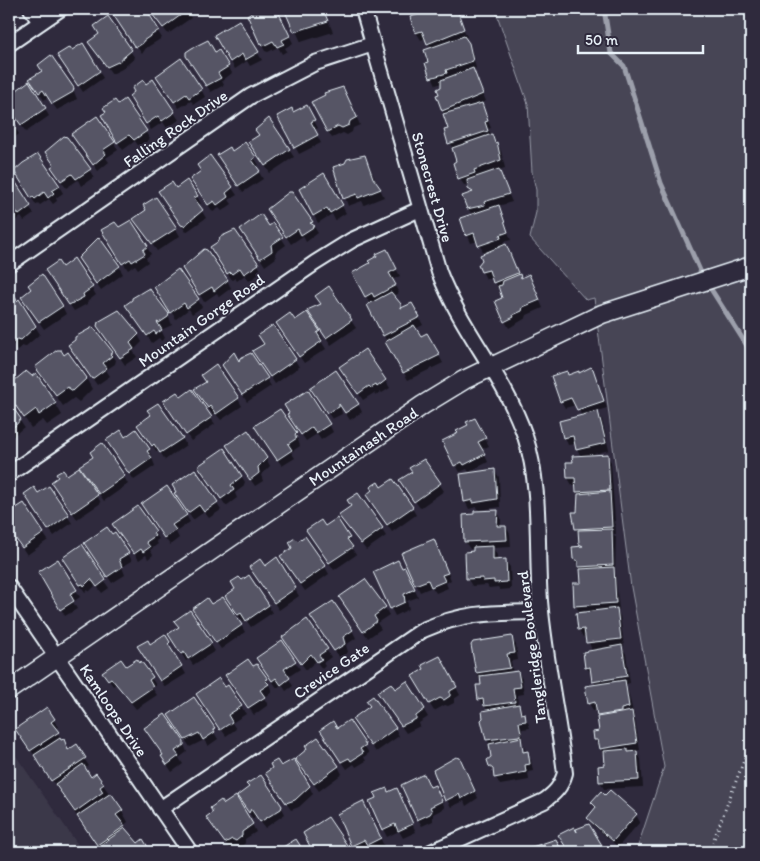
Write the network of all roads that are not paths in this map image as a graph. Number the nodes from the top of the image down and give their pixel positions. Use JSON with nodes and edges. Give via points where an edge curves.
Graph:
{"nodes":[{"id":1,"x":31,"y":9,"type":"edge"},
{"id":2,"x":60,"y":9,"type":"edge"},
{"id":3,"x":363,"y":9,"type":"edge"},
{"id":4,"x":40,"y":22,"type":"junction"},
{"id":5,"x":9,"y":44,"type":"edge"},
{"id":6,"x":373,"y":44,"type":"junction"},
{"id":7,"x":420,"y":209,"type":"junction"},
{"id":8,"x":9,"y":264,"type":"edge"},
{"id":9,"x":751,"y":266,"type":"edge"},
{"id":10,"x":491,"y":367,"type":"junction"},
{"id":11,"x":9,"y":474,"type":"edge"},
{"id":12,"x":9,"y":587,"type":"edge"},
{"id":13,"x":541,"y":612,"type":"junction"},
{"id":14,"x":56,"y":657,"type":"junction"},
{"id":15,"x":9,"y":690,"type":"edge"},
{"id":16,"x":160,"y":809,"type":"junction"},
{"id":17,"x":190,"y":852,"type":"edge"},
{"id":18,"x":431,"y":852,"type":"edge"}],
"edges":[{"from":1,"to":4,"type":"street"},
{"from":2,"to":4,"type":"street"},
{"from":3,"to":6,"type":"street","name":"Stonecrest Drive"},
{"from":4,"to":5,"type":"street"},
{"from":6,"to":7,"type":"street","name":"Stonecrest Drive"},
{"from":6,"to":8,"type":"street","name":"Falling Rock Drive","via":[[315,63],[251,96]]},
{"from":7,"to":10,"type":"street","name":"Stonecrest Drive","via":[[447,293]]},
{"from":7,"to":11,"type":"street","name":"Mountain Gorge Road","via":[[329,253]]},
{"from":9,"to":10,"type":"street","name":"Mountainash Road","via":[[602,314]]},
{"from":10,"to":13,"type":"street","name":"Tangleridge Boulevard","via":[[517,416],[531,461]]},
{"from":10,"to":14,"type":"street","name":"Mountainash Road","via":[[423,405]]},
{"from":12,"to":14,"type":"street","name":"Kamloops Drive"},
{"from":13,"to":16,"type":"street","name":"Crevice Gate","via":[[471,614],[423,630]]},
{"from":13,"to":18,"type":"street","name":"Tangleridge Boulevard","via":[[565,773],[562,783],[544,801]]},
{"from":14,"to":15,"type":"street","name":"Mountainash Road"},
{"from":14,"to":16,"type":"street","name":"Kamloops Drive"},
{"from":16,"to":17,"type":"street","name":"Kamloops Drive"}]}
